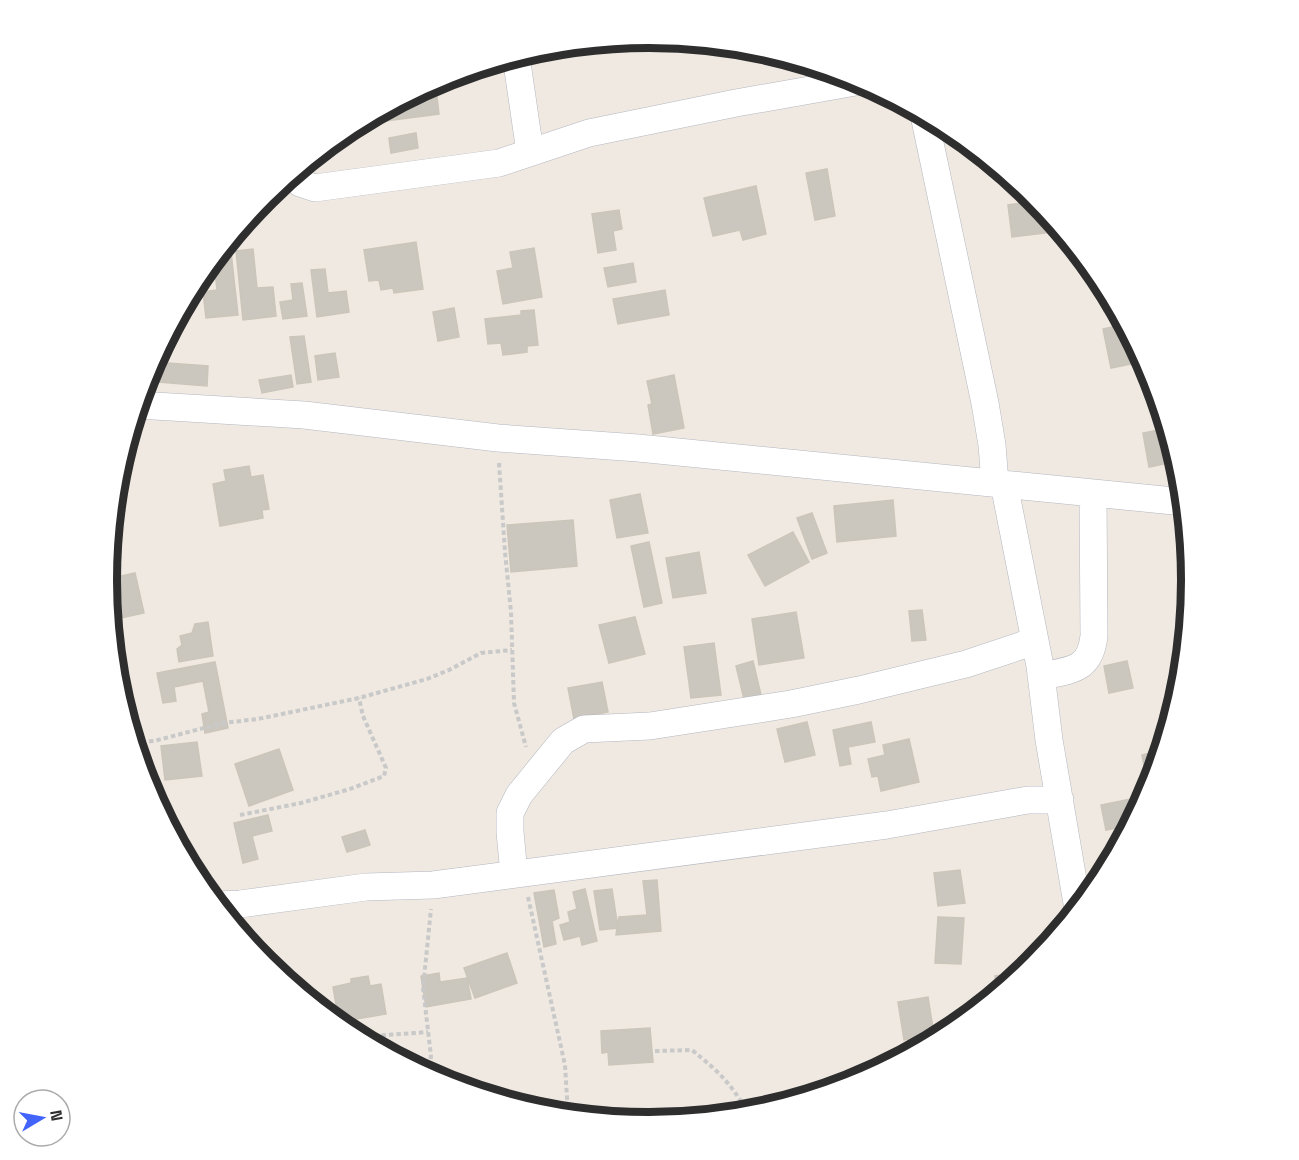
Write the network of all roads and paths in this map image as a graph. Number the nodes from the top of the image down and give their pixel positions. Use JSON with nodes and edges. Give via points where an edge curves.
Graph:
{"nodes":[{"id":1,"x":517,"y":65,"type":"edge"},
{"id":2,"x":843,"y":84,"type":"edge"},
{"id":3,"x":926,"y":126,"type":"edge"},
{"id":4,"x":530,"y":152,"type":"junction"},
{"id":5,"x":298,"y":181,"type":"edge"},
{"id":6,"x":147,"y":406,"type":"edge"},
{"id":7,"x":498,"y":438,"type":"junction"},
{"id":8,"x":999,"y":483,"type":"junction"},
{"id":9,"x":1093,"y":493,"type":"junction"},
{"id":10,"x":1175,"y":501,"type":"edge"},
{"id":11,"x":1035,"y":641,"type":"junction"},
{"id":12,"x":512,"y":650,"type":"junction"},
{"id":13,"x":1041,"y":676,"type":"junction"},
{"id":14,"x":358,"y":698,"type":"junction"},
{"id":15,"x":143,"y":742,"type":"edge"},
{"id":16,"x":533,"y":779,"type":"junction"},
{"id":17,"x":1060,"y":800,"type":"junction"},
{"id":18,"x":240,"y":815,"type":"dead end"},
{"id":19,"x":519,"y":874,"type":"junction"},
{"id":20,"x":433,"y":885,"type":"junction"},
{"id":21,"x":1076,"y":898,"type":"edge"},
{"id":22,"x":227,"y":905,"type":"edge"},
{"id":23,"x":428,"y":1032,"type":"junction"},
{"id":24,"x":375,"y":1036,"type":"edge"},
{"id":25,"x":655,"y":1051,"type":"dead end"},
{"id":26,"x":430,"y":1065,"type":"edge"},
{"id":27,"x":743,"y":1104,"type":"edge"},
{"id":28,"x":568,"y":1105,"type":"edge"}],
"edges":[{"from":1,"to":4,"type":"street"},
{"from":2,"to":4,"type":"street","via":[[589,133]]},
{"from":3,"to":8,"type":"street"},
{"from":4,"to":5,"type":"street","via":[[499,163],[315,189]]},
{"from":6,"to":7,"type":"street","via":[[303,416]]},
{"from":7,"to":8,"type":"street"},
{"from":7,"to":12,"type":"path"},
{"from":8,"to":9,"type":"street"},
{"from":8,"to":11,"type":"street"},
{"from":9,"to":10,"type":"street"},
{"from":9,"to":13,"type":"street","via":[[1092,651],[1076,667]]},
{"from":11,"to":13,"type":"street"},
{"from":11,"to":16,"type":"street","via":[[966,664],[790,704],[650,726],[584,729],[563,741]]},
{"from":12,"to":14,"type":"path","via":[[482,653],[427,679]]},
{"from":12,"to":16,"type":"path","via":[[514,703]]},
{"from":13,"to":17,"type":"street"},
{"from":14,"to":15,"type":"path"},
{"from":14,"to":18,"type":"path","via":[[387,768],[384,776],[301,803]]},
{"from":16,"to":19,"type":"street","via":[[510,813]]},
{"from":17,"to":19,"type":"street","via":[[1028,800],[887,825]]},
{"from":17,"to":21,"type":"street"},
{"from":19,"to":20,"type":"street"},
{"from":19,"to":28,"type":"path","via":[[565,1065]]},
{"from":20,"to":22,"type":"street","via":[[366,887]]},
{"from":20,"to":23,"type":"path","via":[[423,988]]},
{"from":23,"to":24,"type":"path"},
{"from":23,"to":26,"type":"path"},
{"from":25,"to":27,"type":"path","via":[[692,1050],[721,1073]]}]}
